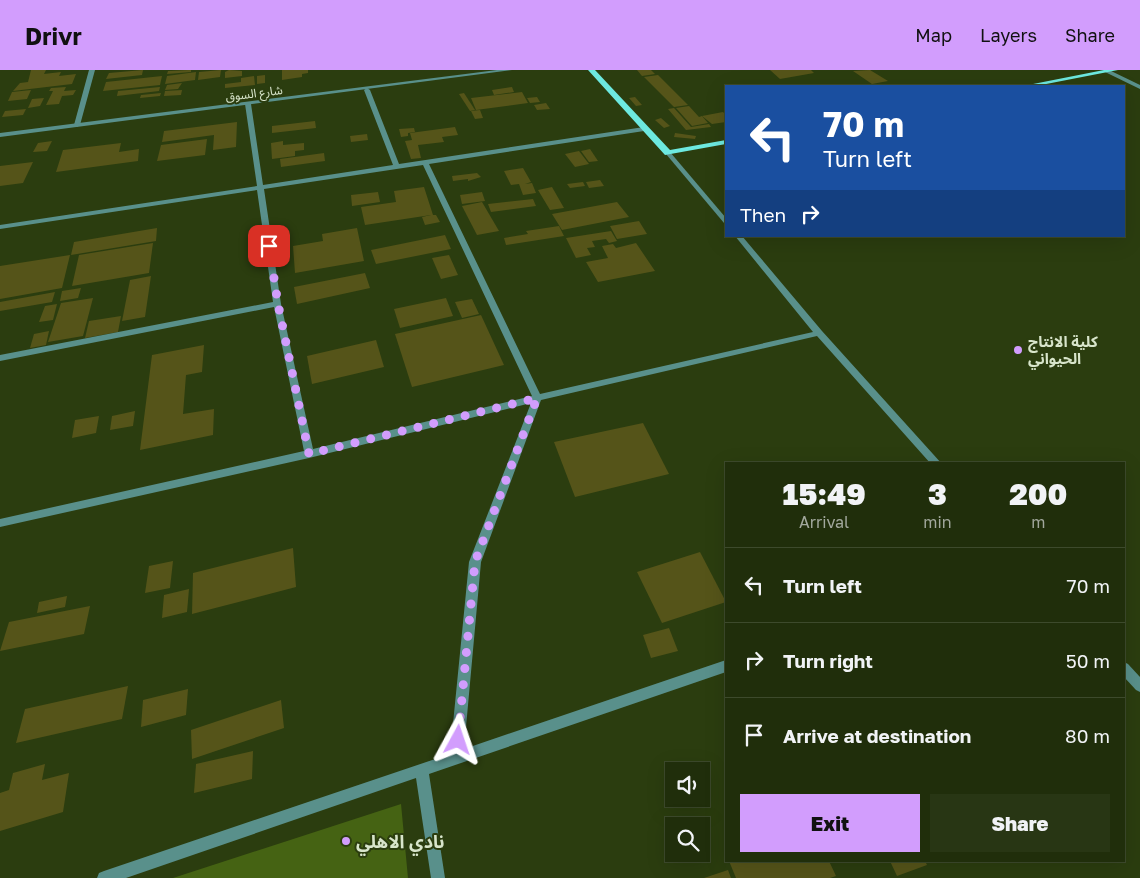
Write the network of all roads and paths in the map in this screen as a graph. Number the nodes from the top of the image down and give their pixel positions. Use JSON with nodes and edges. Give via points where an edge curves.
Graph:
{"nodes":[{"id":1,"x":92,"y":70,"type":"edge"},
{"id":2,"x":510,"y":70,"type":"edge"},
{"id":3,"x":591,"y":70,"type":"edge"},
{"id":4,"x":1111,"y":71,"type":"edge"},
{"id":5,"x":1032,"y":85,"type":"edge"},
{"id":6,"x":1140,"y":87,"type":"edge"},
{"id":7,"x":367,"y":90,"type":"junction"},
{"id":8,"x":248,"y":104,"type":"junction"},
{"id":9,"x":77,"y":125,"type":"junction"},
{"id":10,"x":644,"y":129,"type":"junction"},
{"id":11,"x":0,"y":135,"type":"edge"},
{"id":12,"x":725,"y":142,"type":"edge"},
{"id":13,"x":668,"y":153,"type":"junction"},
{"id":14,"x":425,"y":162,"type":"junction"},
{"id":15,"x":396,"y":166,"type":"junction"},
{"id":16,"x":261,"y":187,"type":"junction"},
{"id":17,"x":725,"y":221,"type":"edge"},
{"id":18,"x":0,"y":227,"type":"edge"},
{"id":19,"x":739,"y":237,"type":"edge"},
{"id":20,"x":278,"y":304,"type":"junction"},
{"id":21,"x":819,"y":333,"type":"junction"},
{"id":22,"x":0,"y":358,"type":"edge"},
{"id":23,"x":537,"y":398,"type":"junction"},
{"id":24,"x":309,"y":454,"type":"junction"},
{"id":25,"x":935,"y":462,"type":"edge"},
{"id":26,"x":0,"y":523,"type":"edge"},
{"id":27,"x":725,"y":666,"type":"edge"},
{"id":28,"x":1125,"y":669,"type":"edge"},
{"id":29,"x":1140,"y":686,"type":"edge"},
{"id":30,"x":456,"y":760,"type":"junction"},
{"id":31,"x":421,"y":769,"type":"junction"},
{"id":32,"x":104,"y":878,"type":"edge"},
{"id":33,"x":438,"y":878,"type":"edge"}],
"edges":[{"from":1,"to":9,"type":"street"},
{"from":2,"to":7,"type":"street","name":"شارع السوق"},
{"from":3,"to":10,"type":"main road"},
{"from":4,"to":5,"type":"main road"},
{"from":4,"to":6,"type":"street"},
{"from":7,"to":8,"type":"street","name":"شارع السوق"},
{"from":7,"to":15,"type":"street"},
{"from":8,"to":9,"type":"street","name":"شارع السوق"},
{"from":8,"to":16,"type":"street"},
{"from":9,"to":11,"type":"street","name":"شارع السوق"},
{"from":10,"to":13,"type":"main road"},
{"from":10,"to":14,"type":"street"},
{"from":12,"to":13,"type":"main road"},
{"from":13,"to":17,"type":"street"},
{"from":14,"to":15,"type":"street"},
{"from":14,"to":23,"type":"street"},
{"from":15,"to":16,"type":"street"},
{"from":16,"to":18,"type":"street"},
{"from":16,"to":20,"type":"street"},
{"from":19,"to":21,"type":"street"},
{"from":20,"to":22,"type":"street"},
{"from":20,"to":24,"type":"street"},
{"from":21,"to":23,"type":"street"},
{"from":21,"to":25,"type":"street"},
{"from":23,"to":24,"type":"street"},
{"from":23,"to":30,"type":"street","via":[[475,562]]},
{"from":24,"to":26,"type":"street"},
{"from":27,"to":30,"type":"street"},
{"from":28,"to":29,"type":"street"},
{"from":30,"to":31,"type":"street"},
{"from":31,"to":32,"type":"street"},
{"from":31,"to":33,"type":"street"}]}
